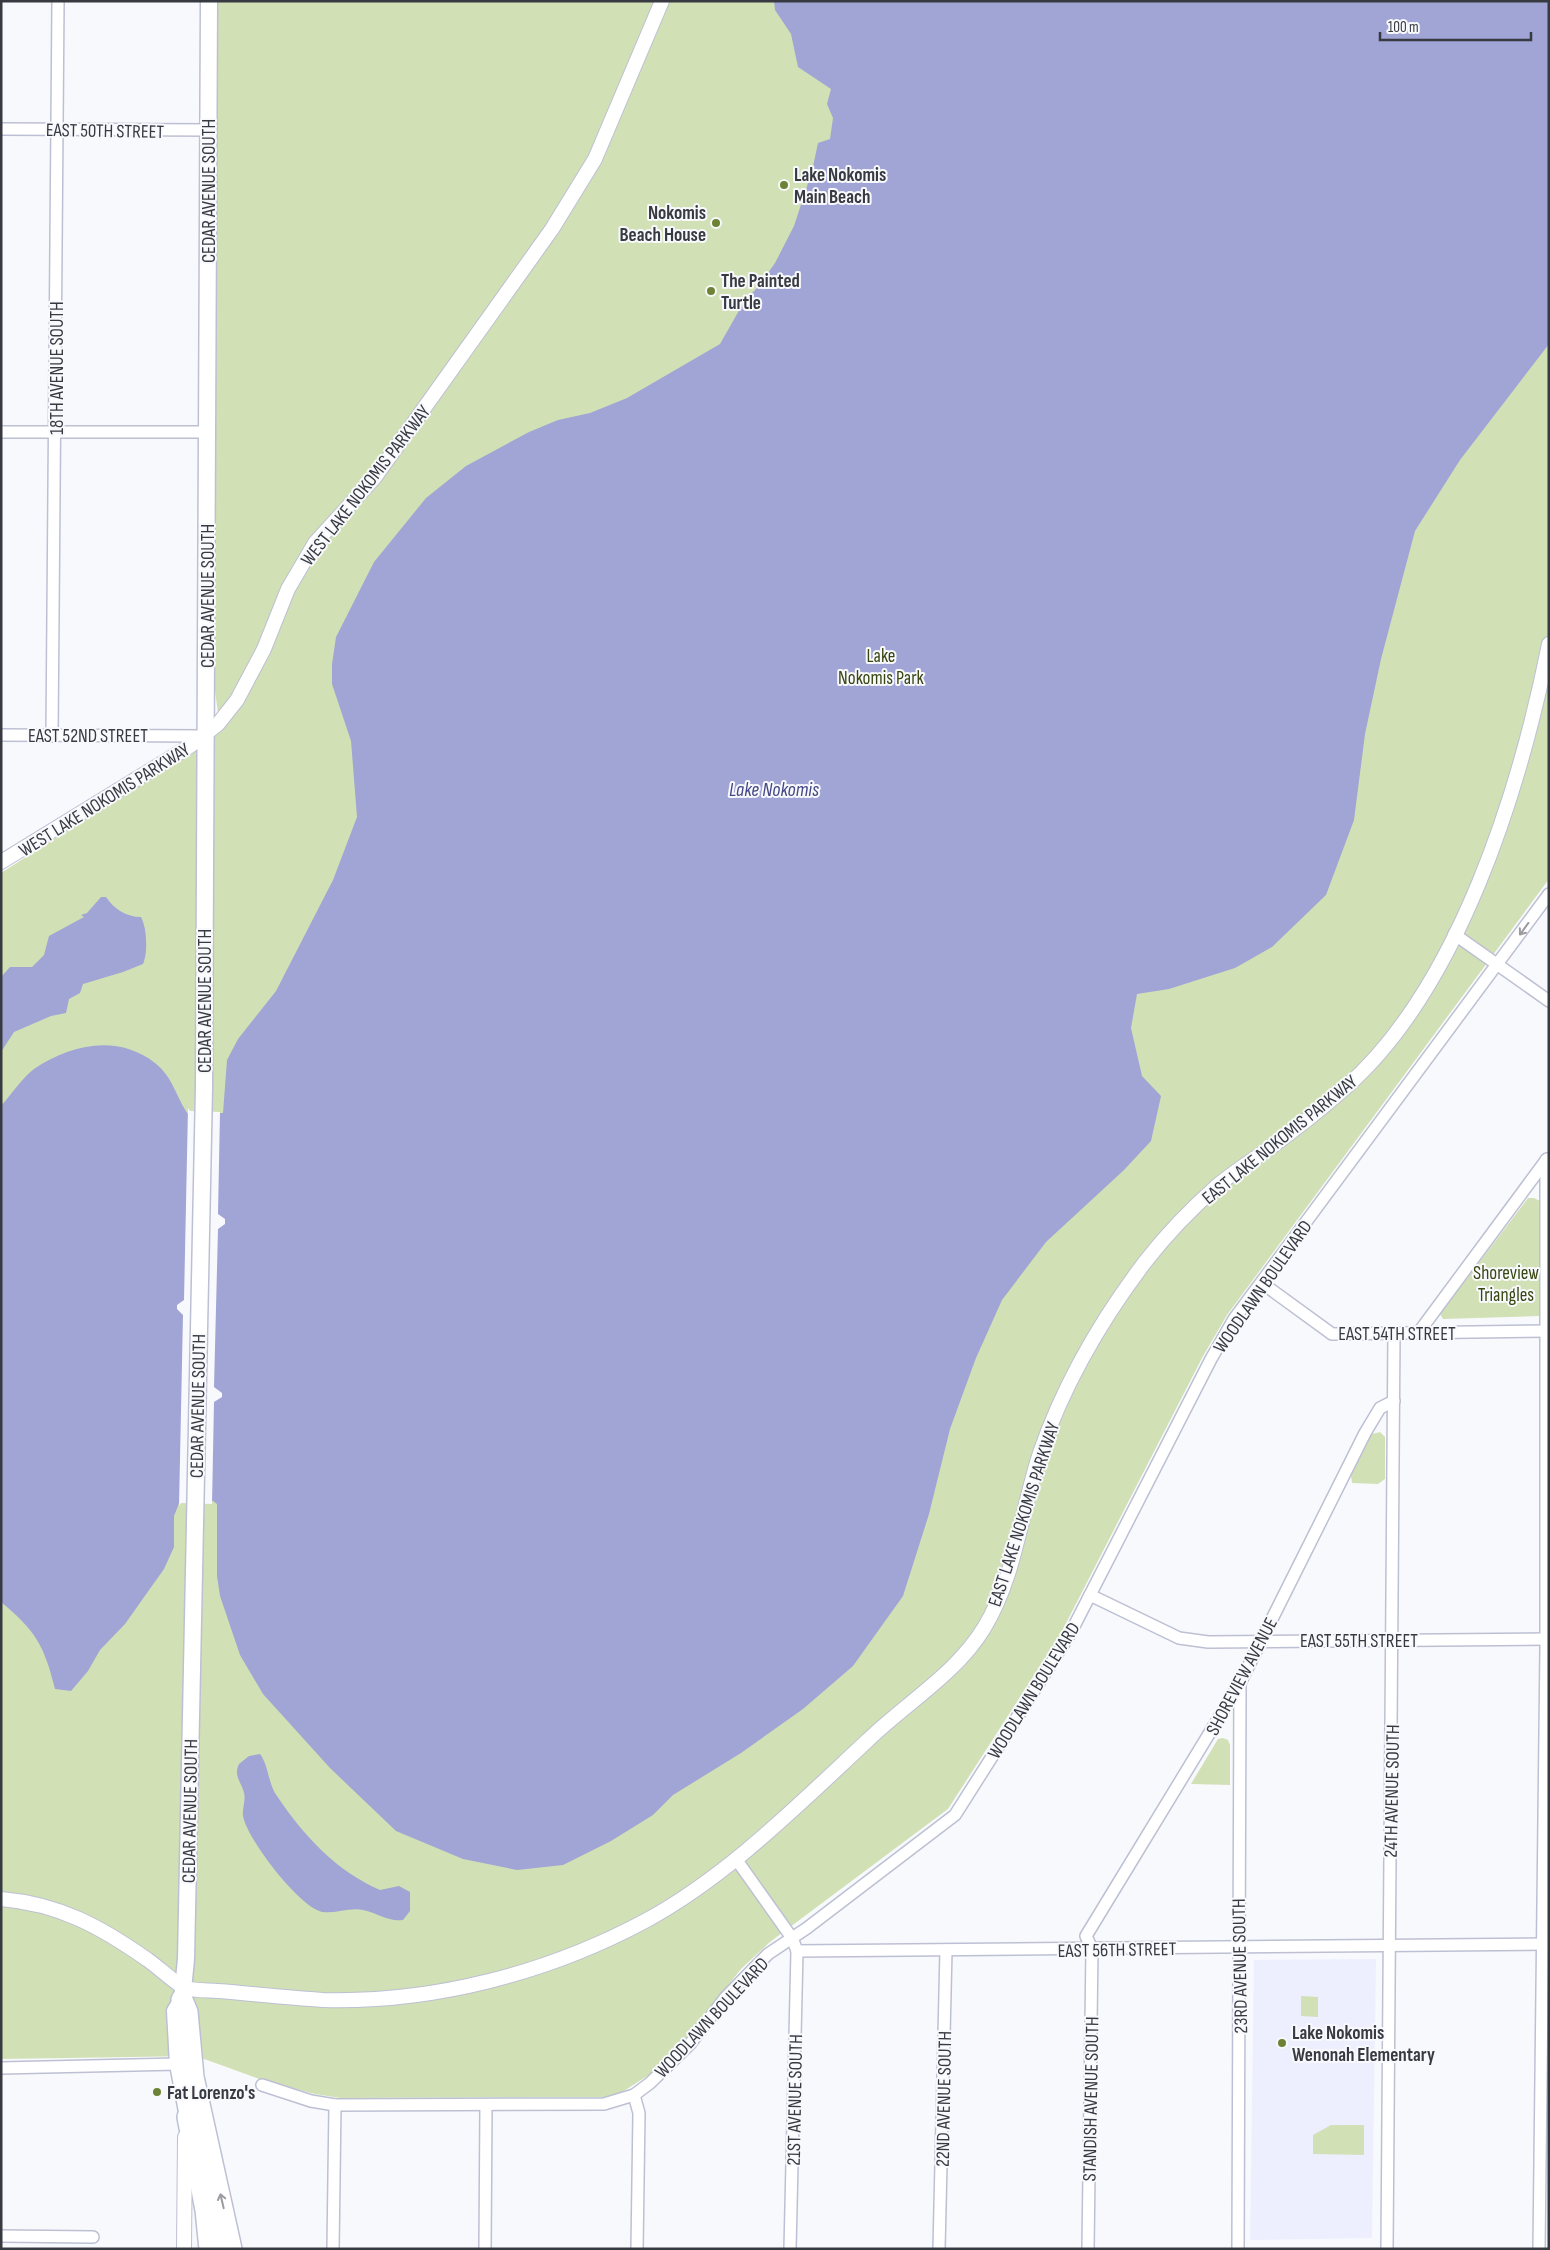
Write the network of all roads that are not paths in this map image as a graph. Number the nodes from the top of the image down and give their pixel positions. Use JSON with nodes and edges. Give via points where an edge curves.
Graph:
{"nodes":[{"id":1,"x":58,"y":1,"type":"edge"},
{"id":2,"x":209,"y":1,"type":"edge"},
{"id":3,"x":662,"y":1,"type":"edge"},
{"id":4,"x":1,"y":129,"type":"edge"},
{"id":5,"x":57,"y":129,"type":"junction"},
{"id":6,"x":209,"y":130,"type":"junction"},
{"id":7,"x":1,"y":432,"type":"edge"},
{"id":8,"x":55,"y":432,"type":"junction"},
{"id":9,"x":207,"y":432,"type":"junction"},
{"id":10,"x":1549,"y":644,"type":"edge"},
{"id":11,"x":1,"y":735,"type":"edge"},
{"id":12,"x":52,"y":736,"type":"junction"},
{"id":13,"x":206,"y":736,"type":"junction"},
{"id":14,"x":1,"y":862,"type":"edge"},
{"id":15,"x":1549,"y":894,"type":"edge"},
{"id":16,"x":1454,"y":934,"type":"junction"},
{"id":17,"x":1499,"y":964,"type":"junction"},
{"id":18,"x":1549,"y":1001,"type":"edge"},
{"id":19,"x":1547,"y":1158,"type":"edge"},
{"id":20,"x":1262,"y":1283,"type":"junction"},
{"id":21,"x":1548,"y":1331,"type":"edge"},
{"id":22,"x":1419,"y":1332,"type":"junction"},
{"id":23,"x":1394,"y":1333,"type":"junction"},
{"id":24,"x":1394,"y":1401,"type":"junction"},
{"id":25,"x":1090,"y":1595,"type":"junction"},
{"id":26,"x":1393,"y":1639,"type":"junction"},
{"id":27,"x":1547,"y":1639,"type":"edge"},
{"id":28,"x":1261,"y":1640,"type":"junction"},
{"id":29,"x":1240,"y":1683,"type":"junction"},
{"id":30,"x":736,"y":1858,"type":"junction"},
{"id":31,"x":1,"y":1899,"type":"edge"},
{"id":32,"x":792,"y":1938,"type":"junction"},
{"id":33,"x":1546,"y":1944,"type":"edge"},
{"id":34,"x":1390,"y":1946,"type":"junction"},
{"id":35,"x":1239,"y":1947,"type":"junction"},
{"id":36,"x":1092,"y":1949,"type":"junction"},
{"id":37,"x":946,"y":1950,"type":"junction"},
{"id":38,"x":797,"y":1951,"type":"junction"},
{"id":39,"x":183,"y":1994,"type":"junction"},
{"id":40,"x":178,"y":2064,"type":"junction"},
{"id":41,"x":1,"y":2068,"type":"edge"},
{"id":42,"x":262,"y":2086,"type":"dead end"},
{"id":43,"x":634,"y":2095,"type":"junction"},
{"id":44,"x":335,"y":2105,"type":"junction"},
{"id":45,"x":486,"y":2105,"type":"junction"},
{"id":46,"x":188,"y":2117,"type":"junction"},
{"id":47,"x":1,"y":2236,"type":"edge"},
{"id":48,"x":93,"y":2236,"type":"dead end"},
{"id":49,"x":60,"y":2243,"type":"edge"},
{"id":50,"x":184,"y":2249,"type":"edge"},
{"id":51,"x":210,"y":2249,"type":"edge"},
{"id":52,"x":231,"y":2249,"type":"edge"},
{"id":53,"x":334,"y":2249,"type":"edge"},
{"id":54,"x":485,"y":2249,"type":"edge"},
{"id":55,"x":637,"y":2249,"type":"edge"},
{"id":56,"x":790,"y":2249,"type":"edge"},
{"id":57,"x":940,"y":2249,"type":"edge"},
{"id":58,"x":1088,"y":2249,"type":"edge"},
{"id":59,"x":1238,"y":2249,"type":"edge"},
{"id":60,"x":1387,"y":2249,"type":"edge"},
{"id":61,"x":1539,"y":2249,"type":"edge"}],
"edges":[{"from":1,"to":5,"type":"street","name":"18TH AVENUE SOUTH"},
{"from":2,"to":6,"type":"main road","name":"CEDAR AVENUE SOUTH"},
{"from":3,"to":13,"type":"street","name":"WEST LAKE NOKOMIS PARKWAY","via":[[595,159],[552,229],[375,477],[308,553],[288,589],[246,685],[226,715]]},
{"from":4,"to":5,"type":"street","name":"EAST 50TH STREET"},
{"from":5,"to":6,"type":"street","name":"EAST 50TH STREET"},
{"from":5,"to":8,"type":"street","name":"18TH AVENUE SOUTH"},
{"from":6,"to":9,"type":"main road","name":"CEDAR AVENUE SOUTH"},
{"from":7,"to":8,"type":"street"},
{"from":8,"to":9,"type":"street"},
{"from":8,"to":12,"type":"street","name":"18TH AVENUE SOUTH"},
{"from":9,"to":13,"type":"main road","name":"CEDAR AVENUE SOUTH"},
{"from":10,"to":16,"type":"street","name":"EAST LAKE NOKOMIS PARKWAY","via":[[1516,777],[1490,850]]},
{"from":11,"to":12,"type":"street","name":"EAST 52ND STREET"},
{"from":12,"to":13,"type":"street","name":"EAST 52ND STREET"},
{"from":13,"to":14,"type":"street","name":"WEST LAKE NOKOMIS PARKWAY"},
{"from":13,"to":39,"type":"main road","name":"CEDAR AVENUE SOUTH","via":[[204,1087]]},
{"from":15,"to":17,"type":"street","name":"WOODLAWN BOULEVARD","one_way":true},
{"from":16,"to":17,"type":"street"},
{"from":16,"to":30,"type":"street","name":"EAST LAKE NOKOMIS PARKWAY","via":[[1433,978],[1390,1043],[1348,1086],[1218,1185],[1149,1256],[1112,1310],[1063,1394],[1041,1452],[1002,1589],[992,1614],[970,1648],[832,1776]]},
{"from":17,"to":18,"type":"street"},
{"from":17,"to":20,"type":"street","name":"WOODLAWN BOULEVARD"},
{"from":19,"to":21,"type":"street"},
{"from":19,"to":22,"type":"street"},
{"from":20,"to":23,"type":"street","name":"EAST 54TH STREET","via":[[1332,1334]]},
{"from":20,"to":25,"type":"street","name":"WOODLAWN BOULEVARD","via":[[1234,1319],[1211,1359]]},
{"from":21,"to":22,"type":"street","name":"EAST 54TH STREET"},
{"from":21,"to":27,"type":"street"},
{"from":22,"to":23,"type":"street","name":"EAST 54TH STREET"},
{"from":23,"to":24,"type":"street","name":"24TH AVENUE SOUTH"},
{"from":24,"to":26,"type":"street","name":"24TH AVENUE SOUTH"},
{"from":24,"to":28,"type":"street","name":"SHOREVIEW AVENUE","via":[[1380,1408],[1365,1433]]},
{"from":25,"to":28,"type":"street","name":"EAST 55TH STREET","via":[[1180,1638],[1208,1642]]},
{"from":25,"to":32,"type":"street","name":"WOODLAWN BOULEVARD","via":[[1070,1634],[955,1815]]},
{"from":26,"to":27,"type":"street","name":"EAST 55TH STREET"},
{"from":26,"to":28,"type":"street","name":"EAST 55TH STREET"},
{"from":26,"to":34,"type":"street","name":"24TH AVENUE SOUTH"},
{"from":27,"to":33,"type":"street"},
{"from":28,"to":29,"type":"street","name":"SHOREVIEW AVENUE"},
{"from":29,"to":35,"type":"street","name":"23RD AVENUE SOUTH"},
{"from":29,"to":36,"type":"street","name":"SHOREVIEW AVENUE","via":[[1089,1930],[1086,1936]]},
{"from":30,"to":32,"type":"street"},
{"from":30,"to":39,"type":"street","name":"EAST LAKE NOKOMIS PARKWAY","via":[[646,1921],[553,1962],[508,1977],[414,1994],[326,2000]]},
{"from":31,"to":39,"type":"street","via":[[47,1905],[77,1916],[119,1940]]},
{"from":32,"to":38,"type":"street"},
{"from":32,"to":43,"type":"street","name":"WOODLAWN BOULEVARD","via":[[746,1974],[690,2044],[650,2084]]},
{"from":33,"to":34,"type":"street","name":"EAST 56TH STREET"},
{"from":33,"to":61,"type":"street"},
{"from":34,"to":35,"type":"street","name":"EAST 56TH STREET"},
{"from":34,"to":60,"type":"street","name":"24TH AVENUE SOUTH"},
{"from":35,"to":36,"type":"street","name":"EAST 56TH STREET"},
{"from":35,"to":59,"type":"street","name":"23RD AVENUE SOUTH"},
{"from":36,"to":37,"type":"street","name":"EAST 56TH STREET"},
{"from":36,"to":58,"type":"street","name":"STANDISH AVENUE SOUTH"},
{"from":37,"to":38,"type":"street","name":"EAST 56TH STREET"},
{"from":37,"to":57,"type":"street","name":"22ND AVENUE SOUTH"},
{"from":38,"to":56,"type":"street","name":"21ST AVENUE SOUTH"},
{"from":39,"to":40,"type":"main road","name":"CEDAR AVENUE SOUTH","via":[[175,2011]]},
{"from":52,"to":39,"type":"highway","name":"CEDAR AVENUE SOUTH","one_way":true,"via":[[193,2077]]},
{"from":40,"to":41,"type":"street"},
{"from":40,"to":46,"type":"main road","name":"CEDAR AVENUE SOUTH"},
{"from":42,"to":44,"type":"street","name":"WOODLAWN BOULEVARD"},
{"from":43,"to":45,"type":"street","name":"WOODLAWN BOULEVARD","via":[[604,2104]]},
{"from":43,"to":55,"type":"street","via":[[639,2113]]},
{"from":44,"to":45,"type":"street","name":"WOODLAWN BOULEVARD"},
{"from":44,"to":53,"type":"street"},
{"from":45,"to":54,"type":"street"},
{"from":46,"to":50,"type":"street","via":[[184,2139]]},
{"from":46,"to":51,"type":"highway","name":"CEDAR AVENUE SOUTH"},
{"from":47,"to":49,"type":"street"},
{"from":48,"to":49,"type":"street"}]}
